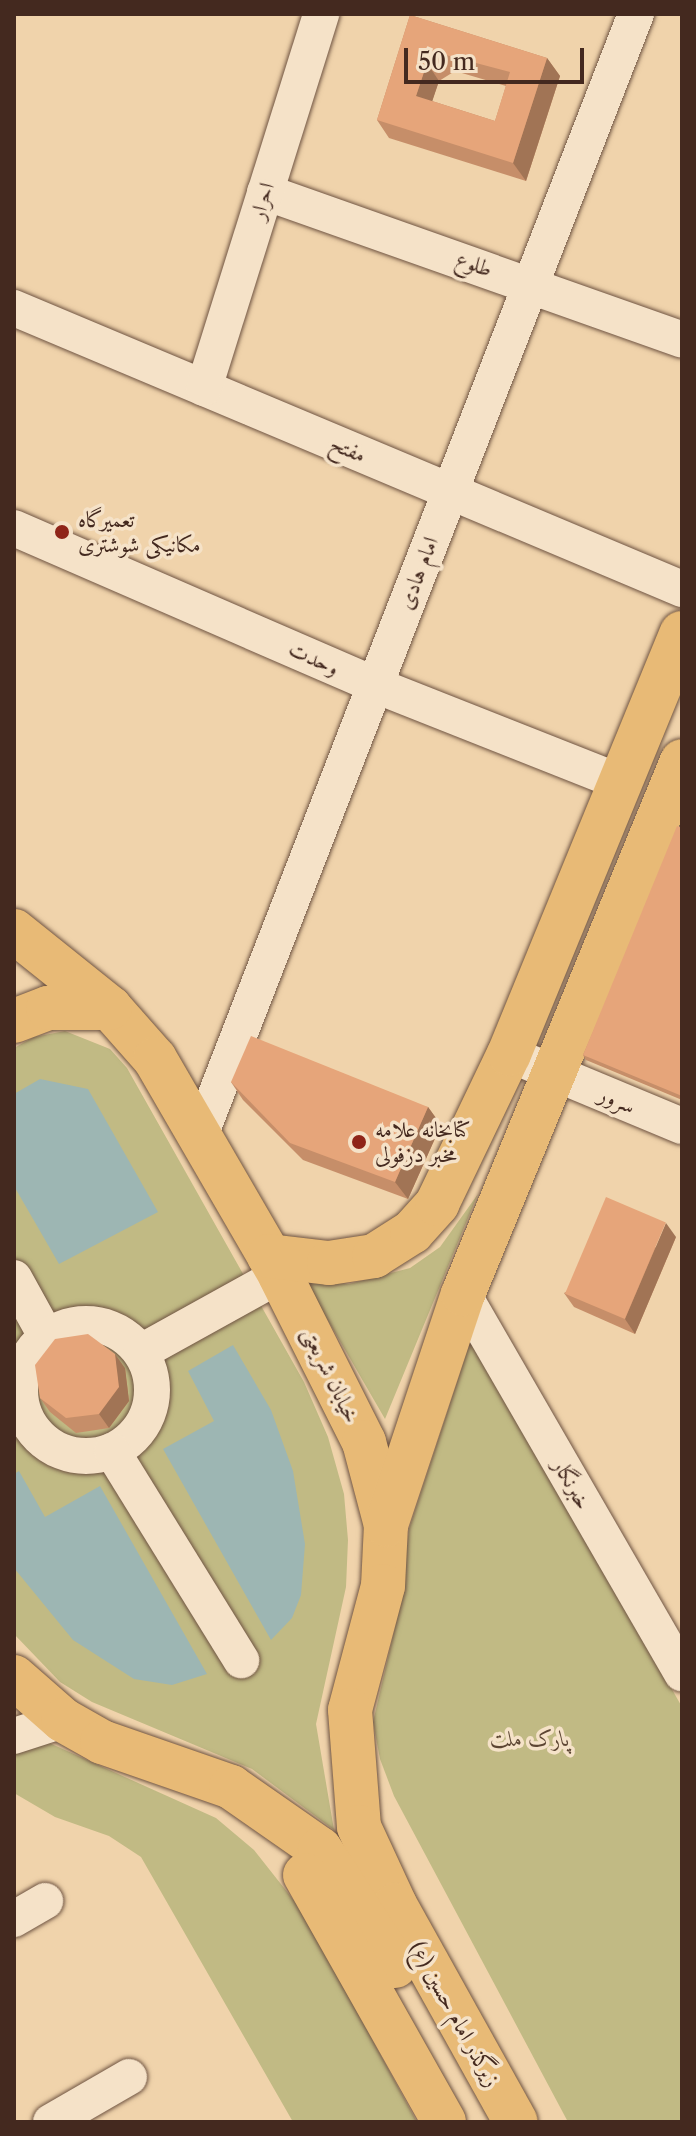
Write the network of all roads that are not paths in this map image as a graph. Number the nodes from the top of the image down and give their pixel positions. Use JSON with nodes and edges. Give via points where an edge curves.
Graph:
{"nodes":[{"id":1,"x":321,"y":14,"type":"edge"},
{"id":2,"x":636,"y":14,"type":"edge"},
{"id":3,"x":265,"y":192,"type":"junction"},
{"id":4,"x":528,"y":283,"type":"junction"},
{"id":5,"x":14,"y":308,"type":"edge"},
{"id":6,"x":682,"y":340,"type":"edge"},
{"id":7,"x":204,"y":388,"type":"junction"},
{"id":8,"x":449,"y":491,"type":"junction"},
{"id":9,"x":14,"y":528,"type":"edge"},
{"id":10,"x":682,"y":589,"type":"edge"},
{"id":11,"x":682,"y":633,"type":"edge"},
{"id":12,"x":375,"y":685,"type":"junction"},
{"id":13,"x":682,"y":761,"type":"edge"},
{"id":14,"x":617,"y":781,"type":"junction"},
{"id":15,"x":674,"y":805,"type":"edge"},
{"id":16,"x":14,"y":931,"type":"edge"},
{"id":17,"x":110,"y":1008,"type":"junction"},
{"id":18,"x":14,"y":1021,"type":"edge"},
{"id":19,"x":509,"y":1054,"type":"junction"},
{"id":20,"x":553,"y":1074,"type":"junction"},
{"id":21,"x":682,"y":1126,"type":"edge"},
{"id":22,"x":201,"y":1133,"type":"junction"},
{"id":23,"x":275,"y":1266,"type":"junction"},
{"id":24,"x":14,"y":1278,"type":"edge"},
{"id":25,"x":463,"y":1294,"type":"junction"},
{"id":26,"x":46,"y":1336,"type":"junction"},
{"id":27,"x":141,"y":1352,"type":"junction"},
{"id":28,"x":21,"y":1426,"type":"edge"},
{"id":29,"x":112,"y":1451,"type":"junction"},
{"id":30,"x":386,"y":1525,"type":"junction"},
{"id":31,"x":671,"y":1627,"type":"edge"},
{"id":32,"x":241,"y":1660,"type":"dead end"},
{"id":33,"x":682,"y":1673,"type":"edge"},
{"id":34,"x":14,"y":1677,"type":"edge"},
{"id":35,"x":63,"y":1720,"type":"junction"},
{"id":36,"x":350,"y":1734,"type":"junction"},
{"id":37,"x":14,"y":1736,"type":"edge"},
{"id":38,"x":231,"y":1787,"type":"junction"},
{"id":39,"x":45,"y":1901,"type":"dead end"},
{"id":40,"x":382,"y":1912,"type":"junction"},
{"id":41,"x":14,"y":1919,"type":"edge"},
{"id":42,"x":129,"y":2077,"type":"dead end"},
{"id":43,"x":51,"y":2122,"type":"edge"},
{"id":44,"x":444,"y":2122,"type":"edge"},
{"id":45,"x":482,"y":2122,"type":"edge"},
{"id":46,"x":516,"y":2122,"type":"edge"},
{"id":47,"x":550,"y":2122,"type":"edge"}],
"edges":[{"from":1,"to":3,"type":"street","name":"احرار"},
{"from":2,"to":4,"type":"street","name":"امام هادی"},
{"from":3,"to":4,"type":"street","name":"طلوع"},
{"from":3,"to":7,"type":"street","name":"احرار"},
{"from":4,"to":6,"type":"street","name":"طلوع"},
{"from":4,"to":8,"type":"street","name":"امام هادی"},
{"from":5,"to":7,"type":"street","name":"مفتح"},
{"from":7,"to":8,"type":"street","name":"مفتح"},
{"from":8,"to":10,"type":"street","name":"مفتح"},
{"from":8,"to":12,"type":"street","name":"امام هادی"},
{"from":9,"to":12,"type":"street","name":"وحدت"},
{"from":11,"to":14,"type":"main road"},
{"from":12,"to":14,"type":"street","name":"وحدت"},
{"from":12,"to":22,"type":"street","name":"امام هادی"},
{"from":13,"to":15,"type":"main road"},
{"from":14,"to":19,"type":"main road"},
{"from":15,"to":20,"type":"main road"},
{"from":16,"to":17,"type":"main road","name":"خیابان شریعتی"},
{"from":17,"to":18,"type":"main road","via":[[48,1008]]},
{"from":17,"to":22,"type":"main road","name":"خیابان شریعتی","via":[[155,1059]]},
{"from":19,"to":20,"type":"street","name":"سرور"},
{"from":19,"to":23,"type":"main road","via":[[460,1163],[412,1232],[374,1256]]},
{"from":20,"to":21,"type":"street","name":"سرور"},
{"from":20,"to":25,"type":"main road"},
{"from":22,"to":23,"type":"main road","name":"خیابان شریعتی"},
{"from":23,"to":27,"type":"street"},
{"from":23,"to":30,"type":"main road","name":"خیابان شریعتی","via":[[364,1442]]},
{"from":24,"to":26,"type":"street"},
{"from":25,"to":30,"type":"main road"},
{"from":25,"to":31,"type":"street","name":"خبرنگار"},
{"from":26,"to":27,"type":"street","via":[[89,1323],[119,1331]]},
{"from":26,"to":28,"type":"street","via":[[21,1376]]},
{"from":27,"to":29,"type":"street","via":[[153,1383],[152,1400],[139,1431]]},
{"from":28,"to":29,"type":"street","via":[[65,1453]]},
{"from":29,"to":32,"type":"street"},
{"from":30,"to":36,"type":"main road","name":"خیابان شریعتی","via":[[383,1586],[355,1685]]},
{"from":31,"to":33,"type":"street","name":"خبرنگار"},
{"from":34,"to":35,"type":"main road"},
{"from":35,"to":37,"type":"street"},
{"from":35,"to":38,"type":"main road","via":[[142,1759]]},
{"from":36,"to":40,"type":"main road","name":"خیابان شریعتی","via":[[359,1827]]},
{"from":36,"to":47,"type":"main road","via":[[386,1832]]},
{"from":38,"to":40,"type":"main road","via":[[320,1849]]},
{"from":38,"to":44,"type":"main road","via":[[311,1881]]},
{"from":39,"to":41,"type":"street"},
{"from":40,"to":45,"type":"main road","name":"زیرگذر امام حسین (ع)"},
{"from":40,"to":46,"type":"main road","name":"زیرگذر امام حسین (ع)"},
{"from":42,"to":43,"type":"street"}]}
